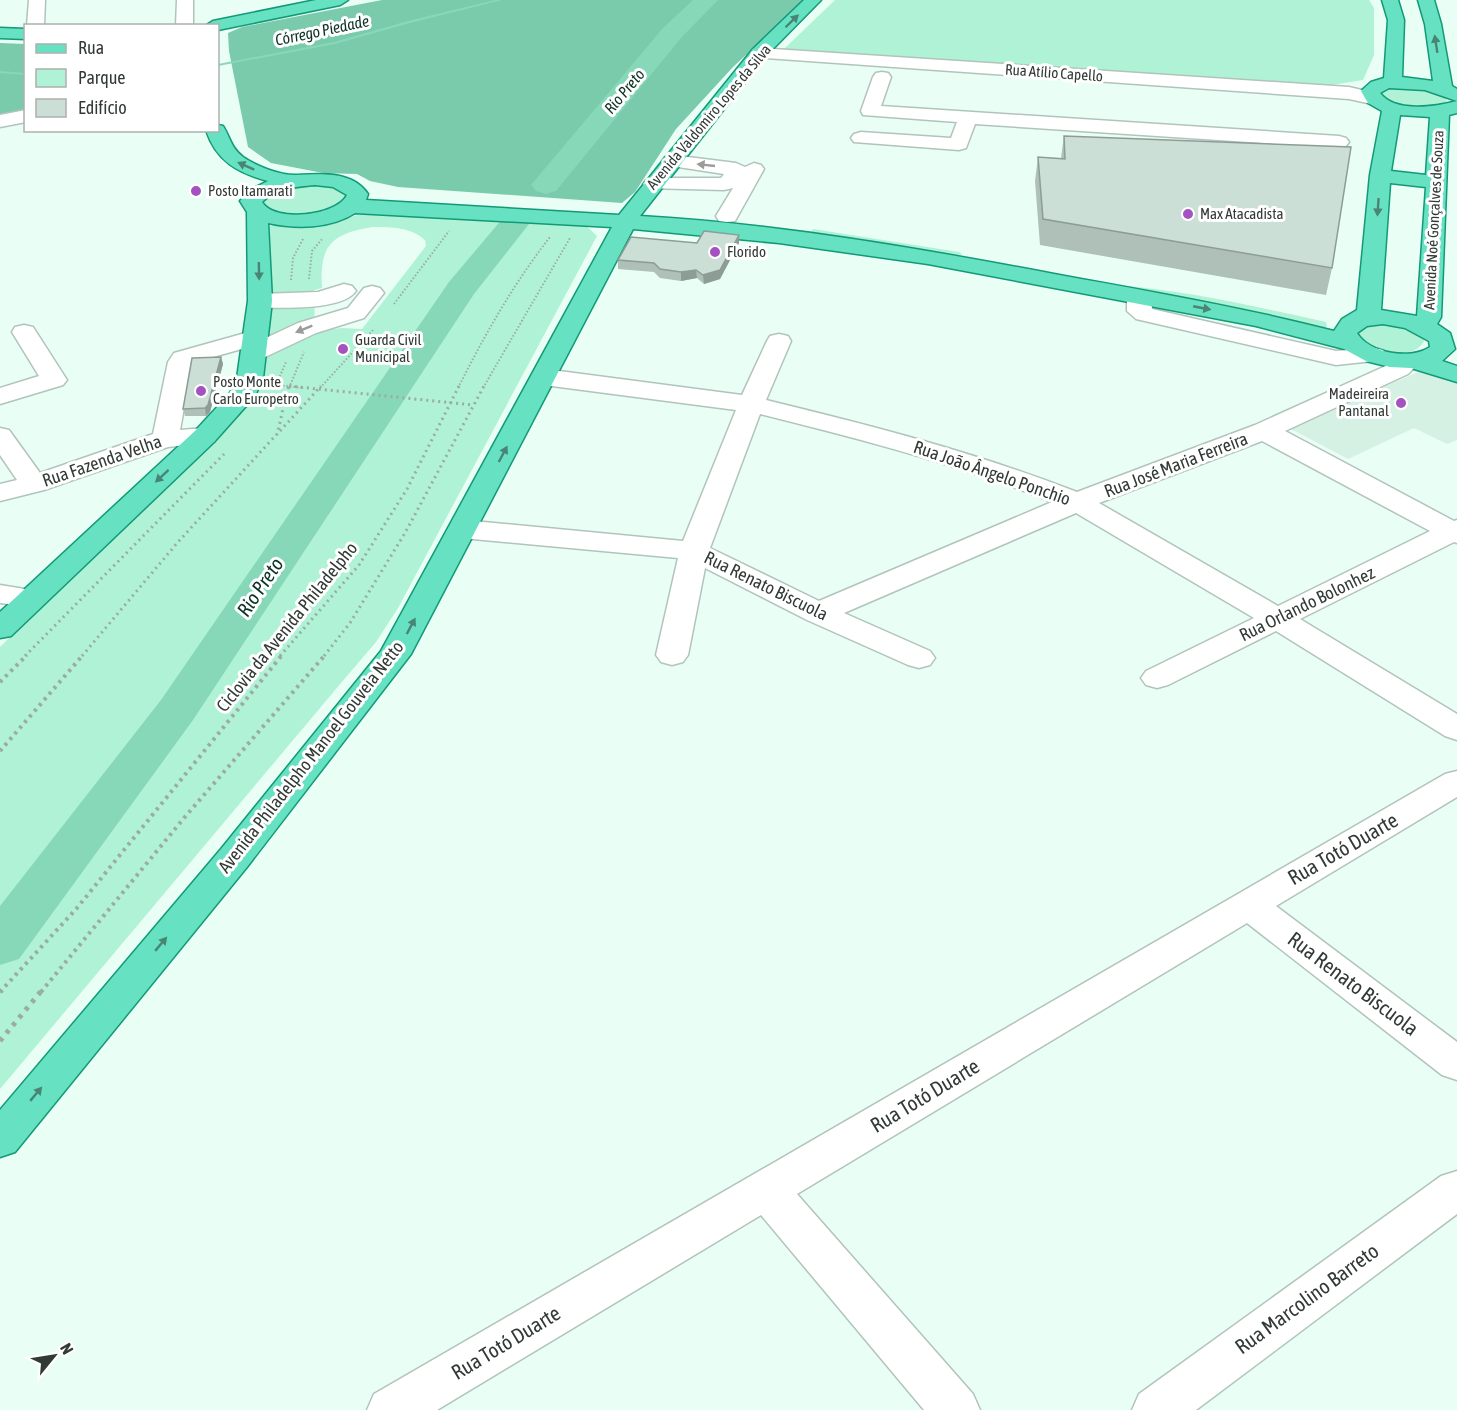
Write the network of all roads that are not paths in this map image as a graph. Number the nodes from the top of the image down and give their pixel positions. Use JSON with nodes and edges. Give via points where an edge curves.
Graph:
{"nodes":[{"id":1,"x":37,"y":0,"type":"edge"},
{"id":2,"x":185,"y":0,"type":"edge"},
{"id":3,"x":338,"y":0,"type":"edge"},
{"id":4,"x":813,"y":0,"type":"edge"},
{"id":5,"x":1390,"y":0,"type":"edge"},
{"id":6,"x":1426,"y":0,"type":"edge"},
{"id":7,"x":34,"y":24,"type":"edge"},
{"id":8,"x":185,"y":24,"type":"edge"},
{"id":9,"x":219,"y":24,"type":"edge"},
{"id":10,"x":0,"y":33,"type":"edge"},
{"id":11,"x":24,"y":34,"type":"edge"},
{"id":12,"x":0,"y":38,"type":"edge"},
{"id":13,"x":24,"y":39,"type":"edge"},
{"id":14,"x":759,"y":52,"type":"junction"},
{"id":15,"x":882,"y":77,"type":"dead end"},
{"id":16,"x":1141,"y":79,"type":"junction"},
{"id":17,"x":1178,"y":81,"type":"junction"},
{"id":18,"x":1393,"y":83,"type":"junction"},
{"id":19,"x":1450,"y":93,"type":"edge"},
{"id":20,"x":1371,"y":95,"type":"junction"},
{"id":21,"x":1062,"y":100,"type":"dead end"},
{"id":22,"x":1392,"y":108,"type":"junction"},
{"id":23,"x":1448,"y":110,"type":"edge"},
{"id":24,"x":1245,"y":112,"type":"dead end"},
{"id":25,"x":1139,"y":113,"type":"junction"},
{"id":26,"x":1176,"y":115,"type":"junction"},
{"id":27,"x":24,"y":116,"type":"edge"},
{"id":28,"x":968,"y":117,"type":"junction"},
{"id":29,"x":0,"y":121,"type":"edge"},
{"id":30,"x":1059,"y":123,"type":"junction"},
{"id":31,"x":216,"y":132,"type":"edge"},
{"id":32,"x":1244,"y":136,"type":"junction"},
{"id":33,"x":861,"y":138,"type":"dead end"},
{"id":34,"x":1340,"y":142,"type":"dead end"},
{"id":35,"x":672,"y":161,"type":"junction"},
{"id":36,"x":754,"y":169,"type":"dead end"},
{"id":37,"x":1380,"y":175,"type":"junction"},
{"id":38,"x":293,"y":181,"type":"junction"},
{"id":39,"x":1436,"y":182,"type":"junction"},
{"id":40,"x":653,"y":184,"type":"junction"},
{"id":41,"x":690,"y":185,"type":"junction"},
{"id":42,"x":233,"y":187,"type":"dead end"},
{"id":43,"x":355,"y":200,"type":"junction"},
{"id":44,"x":254,"y":207,"type":"junction"},
{"id":45,"x":732,"y":207,"type":"junction"},
{"id":46,"x":629,"y":215,"type":"junction"},
{"id":47,"x":795,"y":231,"type":"junction"},
{"id":48,"x":1015,"y":260,"type":"junction"},
{"id":49,"x":950,"y":261,"type":"junction"},
{"id":50,"x":1104,"y":276,"type":"junction"},
{"id":51,"x":1051,"y":280,"type":"junction"},
{"id":52,"x":344,"y":291,"type":"dead end"},
{"id":53,"x":372,"y":293,"type":"dead end"},
{"id":54,"x":1139,"y":297,"type":"junction"},
{"id":55,"x":260,"y":301,"type":"junction"},
{"id":56,"x":1424,"y":326,"type":"junction"},
{"id":57,"x":1353,"y":330,"type":"junction"},
{"id":58,"x":24,"y":332,"type":"dead end"},
{"id":59,"x":779,"y":341,"type":"dead end"},
{"id":60,"x":255,"y":345,"type":"junction"},
{"id":61,"x":1450,"y":350,"type":"edge"},
{"id":62,"x":1398,"y":361,"type":"junction"},
{"id":63,"x":1457,"y":374,"type":"edge"},
{"id":64,"x":544,"y":377,"type":"junction"},
{"id":65,"x":0,"y":396,"type":"edge"},
{"id":66,"x":751,"y":404,"type":"junction"},
{"id":67,"x":1264,"y":431,"type":"junction"},
{"id":68,"x":0,"y":436,"type":"edge"},
{"id":69,"x":205,"y":436,"type":"junction"},
{"id":70,"x":165,"y":439,"type":"junction"},
{"id":71,"x":34,"y":484,"type":"junction"},
{"id":72,"x":0,"y":493,"type":"edge"},
{"id":73,"x":1077,"y":502,"type":"junction"},
{"id":74,"x":462,"y":529,"type":"junction"},
{"id":75,"x":1456,"y":532,"type":"edge"},
{"id":76,"x":694,"y":551,"type":"junction"},
{"id":77,"x":0,"y":594,"type":"edge"},
{"id":78,"x":32,"y":598,"type":"junction"},
{"id":79,"x":818,"y":613,"type":"junction"},
{"id":80,"x":1279,"y":620,"type":"junction"},
{"id":81,"x":0,"y":629,"type":"edge"},
{"id":82,"x":672,"y":655,"type":"dead end"},
{"id":83,"x":919,"y":658,"type":"dead end"},
{"id":84,"x":1157,"y":678,"type":"dead end"},
{"id":85,"x":1457,"y":729,"type":"edge"},
{"id":86,"x":1457,"y":782,"type":"edge"},
{"id":87,"x":1249,"y":905,"type":"junction"},
{"id":88,"x":1457,"y":1064,"type":"edge"},
{"id":89,"x":0,"y":1140,"type":"edge"},
{"id":90,"x":1457,"y":1189,"type":"edge"},
{"id":91,"x":766,"y":1190,"type":"junction"},
{"id":92,"x":392,"y":1410,"type":"edge"},
{"id":93,"x":955,"y":1410,"type":"edge"},
{"id":94,"x":1157,"y":1410,"type":"edge"}],
"edges":[{"from":1,"to":7,"type":"street"},
{"from":2,"to":8,"type":"street"},
{"from":3,"to":9,"type":"main road"},
{"from":14,"to":4,"type":"main road","name":"Avenida Valdomiro Lopes da Silva","one_way":true},
{"from":5,"to":18,"type":"main road","via":[[1396,20]]},
{"from":19,"to":6,"type":"main road","one_way":true},
{"from":10,"to":11,"type":"main road"},
{"from":12,"to":13,"type":"main road"},
{"from":14,"to":16,"type":"street","name":"Rua Atílio Capello"},
{"from":14,"to":35,"type":"main road","name":"Avenida Valdomiro Lopes da Silva"},
{"from":15,"to":28,"type":"street","via":[[870,111],[944,107]]},
{"from":16,"to":17,"type":"street","name":"Rua Atílio Capello"},
{"from":16,"to":25,"type":"street"},
{"from":17,"to":20,"type":"street","name":"Rua Atílio Capello"},
{"from":17,"to":26,"type":"street"},
{"from":18,"to":19,"type":"main road","via":[[1410,82]]},
{"from":18,"to":20,"type":"main road","via":[[1374,87]]},
{"from":20,"to":22,"type":"main road"},
{"from":21,"to":30,"type":"street"},
{"from":22,"to":23,"type":"main road"},
{"from":22,"to":37,"type":"main road"},
{"from":23,"to":39,"type":"main road","name":"Avenida Noé Gonçalves de Souza"},
{"from":24,"to":32,"type":"street"},
{"from":25,"to":26,"type":"street"},
{"from":25,"to":30,"type":"street"},
{"from":26,"to":32,"type":"street"},
{"from":27,"to":29,"type":"street"},
{"from":28,"to":30,"type":"street"},
{"from":28,"to":33,"type":"street","via":[[959,144]]},
{"from":38,"to":31,"type":"main road","one_way":true,"via":[[230,159],[220,147]]},
{"from":32,"to":34,"type":"street"},
{"from":35,"to":40,"type":"main road","name":"Avenida Valdomiro Lopes da Silva"},
{"from":41,"to":35,"type":"street","one_way":true,"via":[[729,183],[736,169]]},
{"from":36,"to":45,"type":"street"},
{"from":37,"to":39,"type":"main road"},
{"from":37,"to":57,"type":"main road","one_way":true,"via":[[1369,312]]},
{"from":38,"to":43,"type":"main road","via":[[335,181],[351,186]]},
{"from":38,"to":44,"type":"main road","via":[[258,193]]},
{"from":39,"to":56,"type":"main road","name":"Avenida Noé Gonçalves de Souza","via":[[1429,317]]},
{"from":40,"to":41,"type":"street"},
{"from":40,"to":46,"type":"main road","name":"Avenida Valdomiro Lopes da Silva"},
{"from":41,"to":45,"type":"street","via":[[686,192],[689,195]]},
{"from":42,"to":44,"type":"main road"},
{"from":43,"to":44,"type":"main road","via":[[337,214],[304,220],[272,219]]},
{"from":43,"to":46,"type":"main road","via":[[437,201]]},
{"from":43,"to":46,"type":"main road","via":[[568,221]]},
{"from":44,"to":55,"type":"main road","one_way":true},
{"from":45,"to":46,"type":"main road"},
{"from":45,"to":47,"type":"main road"},
{"from":46,"to":47,"type":"main road","via":[[709,227]]},
{"from":46,"to":64,"type":"main road","name":"Avenida Philadelpho Manoel Gouveia Netto"},
{"from":47,"to":48,"type":"main road","via":[[928,243]]},
{"from":47,"to":49,"type":"main road"},
{"from":48,"to":49,"type":"main road"},
{"from":48,"to":50,"type":"main road"},
{"from":49,"to":51,"type":"main road"},
{"from":50,"to":51,"type":"main road","via":[[1091,282]]},
{"from":50,"to":57,"type":"main road","via":[[1202,292]]},
{"from":51,"to":54,"type":"main road"},
{"from":52,"to":55,"type":"street","via":[[308,300]]},
{"from":53,"to":60,"type":"street","one_way":true,"via":[[356,313]]},
{"from":54,"to":57,"type":"main road","one_way":true,"via":[[1258,319]]},
{"from":54,"to":62,"type":"street","via":[[1139,312],[1144,314],[1336,358]]},
{"from":55,"to":60,"type":"main road"},
{"from":56,"to":57,"type":"main road","via":[[1394,318]]},
{"from":56,"to":61,"type":"main road"},
{"from":57,"to":62,"type":"main road"},
{"from":58,"to":65,"type":"street","via":[[54,380]]},
{"from":59,"to":66,"type":"street"},
{"from":60,"to":69,"type":"main road","via":[[250,378],[242,396]]},
{"from":60,"to":70,"type":"street","via":[[183,358]]},
{"from":61,"to":62,"type":"main road","via":[[1432,357]]},
{"from":62,"to":63,"type":"main road"},
{"from":62,"to":67,"type":"street","name":"Rua José Maria Ferreira"},
{"from":64,"to":66,"type":"street","name":"Rua João Ângelo Ponchio"},
{"from":74,"to":64,"type":"main road","name":"Avenida Philadelpho Manoel Gouveia Netto","one_way":true},
{"from":66,"to":73,"type":"street","name":"Rua João Ângelo Ponchio","via":[[904,442],[998,471]]},
{"from":66,"to":76,"type":"street"},
{"from":67,"to":73,"type":"street","name":"Rua José Maria Ferreira"},
{"from":67,"to":75,"type":"street"},
{"from":68,"to":71,"type":"street"},
{"from":69,"to":70,"type":"street","name":"Rua Fazenda Velha"},
{"from":69,"to":78,"type":"main road","one_way":true},
{"from":70,"to":71,"type":"street","name":"Rua Fazenda Velha"},
{"from":71,"to":72,"type":"street","name":"Rua Fazenda Velha"},
{"from":73,"to":79,"type":"street","name":"Rua José Maria Ferreira"},
{"from":73,"to":80,"type":"street","name":"Rua João Ângelo Ponchio"},
{"from":74,"to":76,"type":"street","name":"Rua Renato Biscuola"},
{"from":89,"to":74,"type":"main road","name":"Avenida Philadelpho Manoel Gouveia Netto","one_way":true,"via":[[234,858],[395,654]]},
{"from":75,"to":80,"type":"street","name":"Rua Orlando Bolonhez"},
{"from":76,"to":79,"type":"street","name":"Rua Renato Biscuola"},
{"from":76,"to":82,"type":"street"},
{"from":77,"to":78,"type":"street"},
{"from":78,"to":81,"type":"main road"},
{"from":79,"to":83,"type":"street","name":"Rua Renato Biscuola"},
{"from":80,"to":84,"type":"street","name":"Rua Orlando Bolonhez"},
{"from":80,"to":85,"type":"street","name":"Rua João Ângelo Ponchio"},
{"from":86,"to":87,"type":"street","name":"Rua Totó Duarte"},
{"from":87,"to":88,"type":"street","name":"Rua Renato Biscuola"},
{"from":87,"to":91,"type":"street","name":"Rua Totó Duarte"},
{"from":90,"to":94,"type":"street","name":"Rua Marcolino Barreto"},
{"from":91,"to":92,"type":"street","name":"Rua Totó Duarte"},
{"from":91,"to":93,"type":"street"}]}
